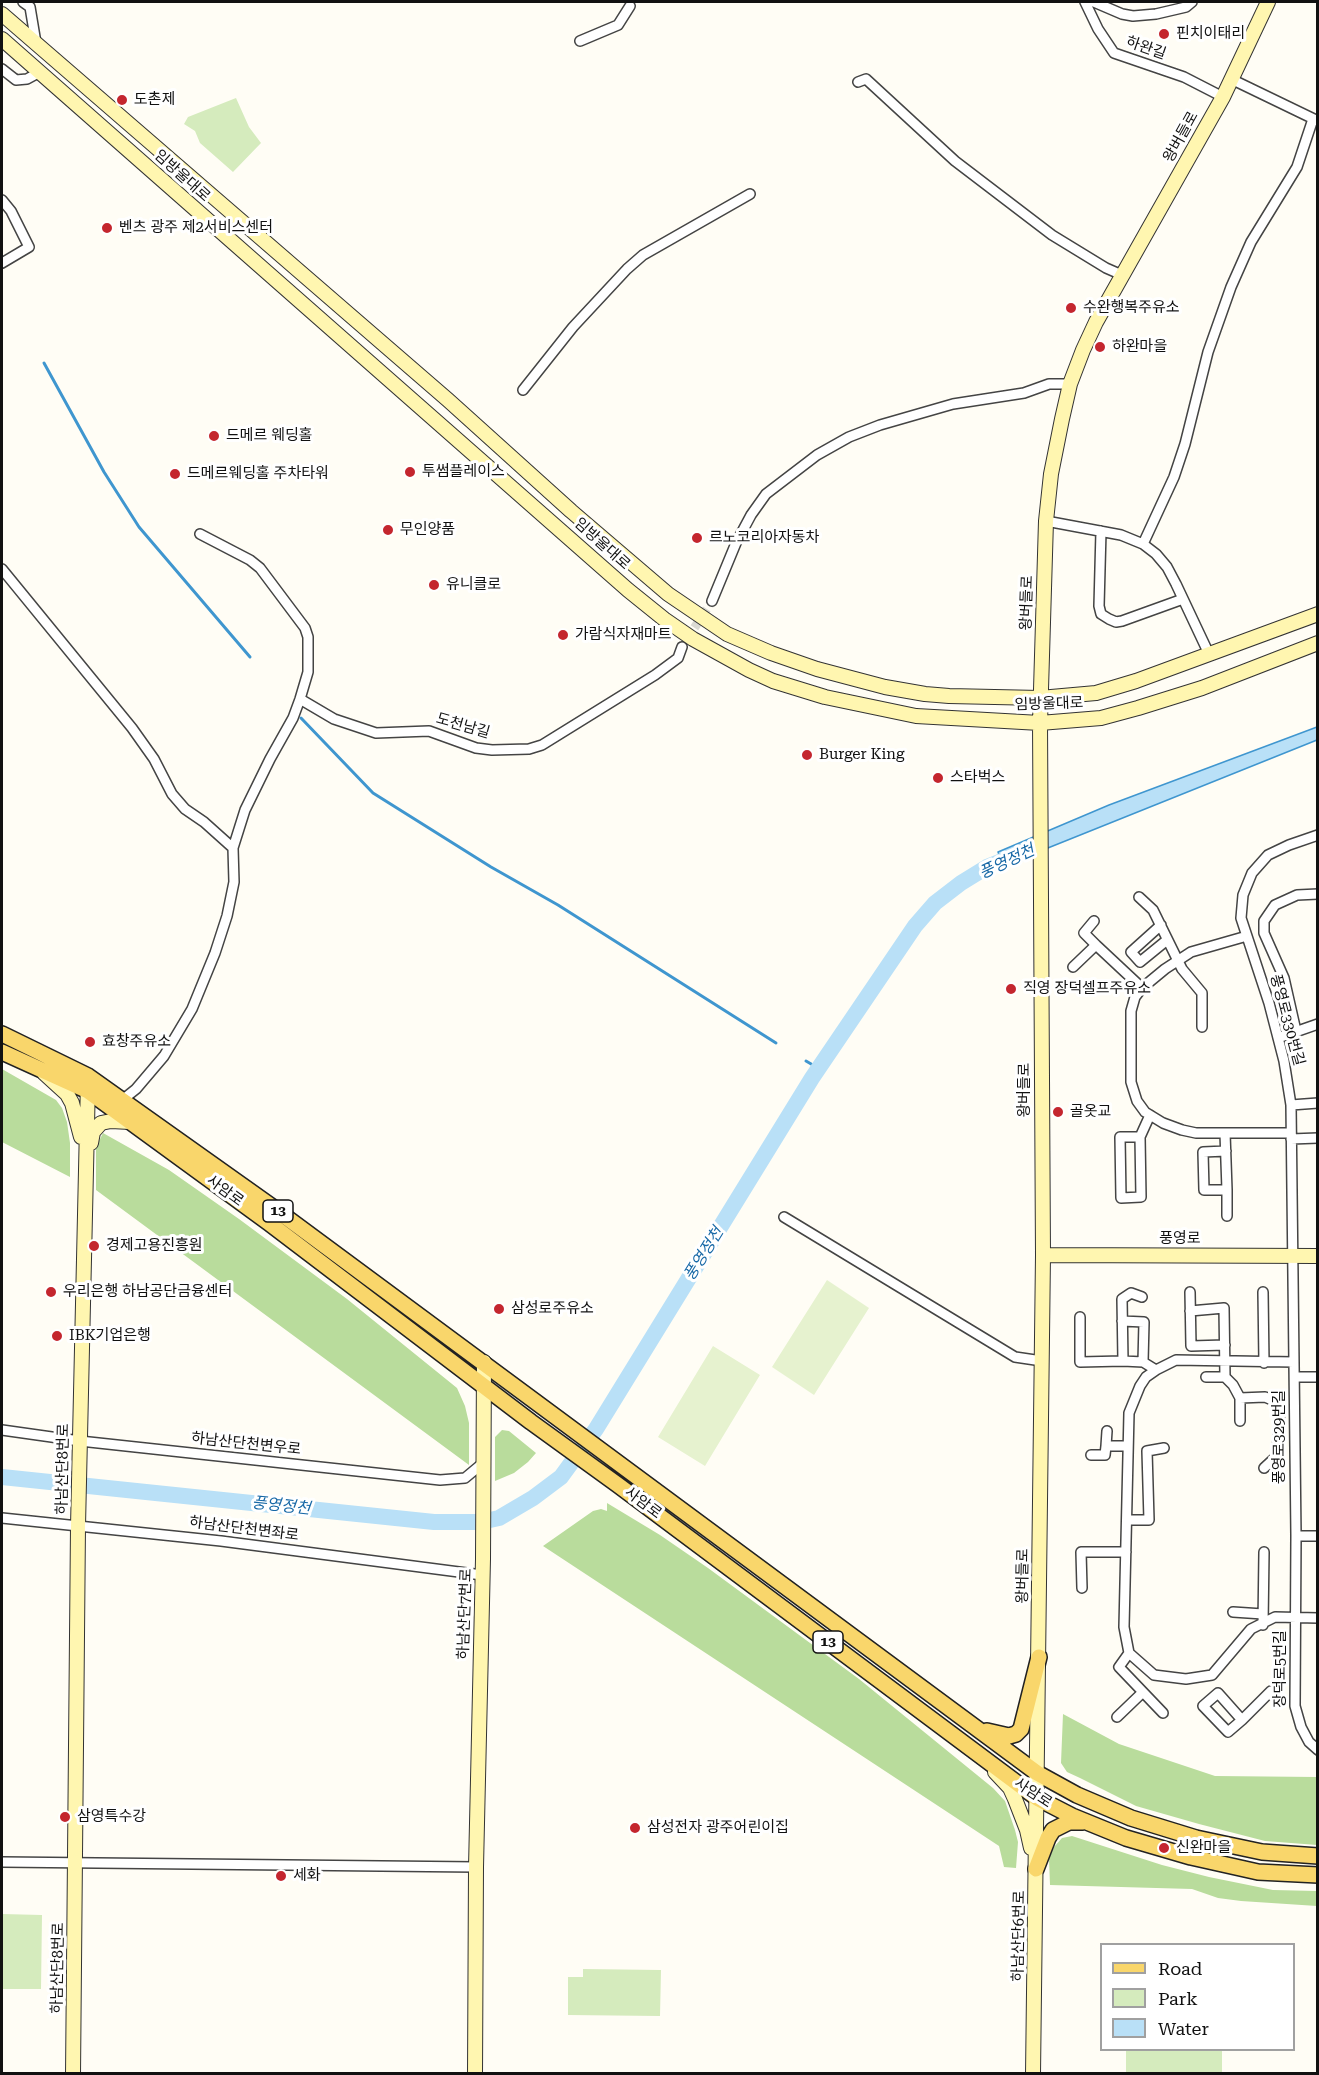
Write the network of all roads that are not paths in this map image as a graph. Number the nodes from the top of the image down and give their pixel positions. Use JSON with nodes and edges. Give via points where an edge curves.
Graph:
{"nodes":[{"id":1,"x":22,"y":2,"type":"edge"},
{"id":2,"x":1085,"y":2,"type":"edge"},
{"id":3,"x":1094,"y":2,"type":"edge"},
{"id":4,"x":1192,"y":2,"type":"edge"},
{"id":5,"x":1268,"y":2,"type":"edge"},
{"id":6,"x":631,"y":3,"type":"edge"},
{"id":7,"x":2,"y":14,"type":"edge"},
{"id":8,"x":2,"y":39,"type":"edge"},
{"id":9,"x":580,"y":41,"type":"dead end"},
{"id":10,"x":36,"y":43,"type":"junction"},
{"id":11,"x":2,"y":69,"type":"edge"},
{"id":12,"x":40,"y":72,"type":"junction"},
{"id":13,"x":1231,"y":79,"type":"junction"},
{"id":14,"x":858,"y":82,"type":"dead end"},
{"id":15,"x":1223,"y":97,"type":"junction"},
{"id":16,"x":1315,"y":120,"type":"edge"},
{"id":17,"x":750,"y":194,"type":"dead end"},
{"id":18,"x":2,"y":200,"type":"edge"},
{"id":19,"x":2,"y":263,"type":"edge"},
{"id":20,"x":1122,"y":275,"type":"junction"},
{"id":21,"x":1070,"y":384,"type":"junction"},
{"id":22,"x":522,"y":390,"type":"dead end"},
{"id":23,"x":1046,"y":521,"type":"junction"},
{"id":24,"x":1101,"y":531,"type":"junction"},
{"id":25,"x":200,"y":534,"type":"dead end"},
{"id":26,"x":1143,"y":544,"type":"junction"},
{"id":27,"x":2,"y":569,"type":"edge"},
{"id":28,"x":1183,"y":599,"type":"junction"},
{"id":29,"x":712,"y":601,"type":"tunnel mouth"},
{"id":30,"x":1317,"y":614,"type":"edge"},
{"id":31,"x":1317,"y":643,"type":"edge"},
{"id":32,"x":682,"y":647,"type":"tunnel mouth"},
{"id":33,"x":1209,"y":654,"type":"junction"},
{"id":34,"x":1040,"y":698,"type":"junction"},
{"id":35,"x":300,"y":699,"type":"junction"},
{"id":36,"x":1040,"y":723,"type":"junction"},
{"id":37,"x":1317,"y":835,"type":"edge"},
{"id":38,"x":233,"y":848,"type":"junction"},
{"id":39,"x":1317,"y":894,"type":"edge"},
{"id":40,"x":1139,"y":897,"type":"dead end"},
{"id":41,"x":1094,"y":921,"type":"dead end"},
{"id":42,"x":1161,"y":925,"type":"junction"},
{"id":43,"x":1247,"y":936,"type":"junction"},
{"id":44,"x":1167,"y":940,"type":"junction"},
{"id":45,"x":1096,"y":945,"type":"junction"},
{"id":46,"x":1177,"y":961,"type":"junction"},
{"id":47,"x":1073,"y":967,"type":"dead end"},
{"id":48,"x":1142,"y":988,"type":"junction"},
{"id":49,"x":1317,"y":1024,"type":"edge"},
{"id":50,"x":1202,"y":1027,"type":"dead end"},
{"id":51,"x":1296,"y":1031,"type":"junction"},
{"id":52,"x":2,"y":1034,"type":"edge"},
{"id":53,"x":1278,"y":1038,"type":"junction"},
{"id":54,"x":2,"y":1052,"type":"edge"},
{"id":55,"x":39,"y":1069,"type":"junction"},
{"id":56,"x":88,"y":1084,"type":"junction"},
{"id":57,"x":121,"y":1101,"type":"junction"},
{"id":58,"x":1317,"y":1103,"type":"edge"},
{"id":59,"x":1291,"y":1106,"type":"junction"},
{"id":60,"x":1150,"y":1115,"type":"junction"},
{"id":61,"x":130,"y":1122,"type":"junction"},
{"id":62,"x":1225,"y":1133,"type":"junction"},
{"id":63,"x":1291,"y":1136,"type":"junction"},
{"id":64,"x":1140,"y":1137,"type":"junction"},
{"id":65,"x":1317,"y":1138,"type":"edge"},
{"id":66,"x":1226,"y":1152,"type":"junction"},
{"id":67,"x":86,"y":1165,"type":"junction"},
{"id":68,"x":1227,"y":1190,"type":"junction"},
{"id":69,"x":1227,"y":1216,"type":"dead end"},
{"id":70,"x":784,"y":1217,"type":"dead end"},
{"id":71,"x":1042,"y":1255,"type":"junction"},
{"id":72,"x":1292,"y":1256,"type":"junction"},
{"id":73,"x":1317,"y":1256,"type":"edge"},
{"id":74,"x":1190,"y":1292,"type":"dead end"},
{"id":75,"x":1263,"y":1292,"type":"dead end"},
{"id":76,"x":1142,"y":1297,"type":"dead end"},
{"id":77,"x":1190,"y":1311,"type":"junction"},
{"id":78,"x":1080,"y":1317,"type":"dead end"},
{"id":79,"x":1122,"y":1321,"type":"junction"},
{"id":80,"x":1225,"y":1345,"type":"junction"},
{"id":81,"x":1042,"y":1361,"type":"junction"},
{"id":82,"x":1123,"y":1361,"type":"junction"},
{"id":83,"x":484,"y":1362,"type":"junction"},
{"id":84,"x":1143,"y":1362,"type":"junction"},
{"id":85,"x":1225,"y":1362,"type":"junction"},
{"id":86,"x":1264,"y":1362,"type":"junction"},
{"id":87,"x":1294,"y":1362,"type":"junction"},
{"id":88,"x":1156,"y":1370,"type":"junction"},
{"id":89,"x":1206,"y":1377,"type":"dead end"},
{"id":90,"x":1225,"y":1377,"type":"junction"},
{"id":91,"x":1295,"y":1377,"type":"junction"},
{"id":92,"x":1317,"y":1377,"type":"edge"},
{"id":93,"x":484,"y":1386,"type":"junction"},
{"id":94,"x":1240,"y":1398,"type":"junction"},
{"id":95,"x":1240,"y":1421,"type":"dead end"},
{"id":96,"x":2,"y":1430,"type":"edge"},
{"id":97,"x":1107,"y":1431,"type":"dead end"},
{"id":98,"x":80,"y":1444,"type":"junction"},
{"id":99,"x":1106,"y":1446,"type":"junction"},
{"id":100,"x":1128,"y":1446,"type":"junction"},
{"id":101,"x":1164,"y":1448,"type":"dead end"},
{"id":102,"x":1091,"y":1455,"type":"dead end"},
{"id":103,"x":483,"y":1463,"type":"junction"},
{"id":104,"x":1264,"y":1468,"type":"dead end"},
{"id":105,"x":2,"y":1518,"type":"edge"},
{"id":106,"x":1127,"y":1520,"type":"junction"},
{"id":107,"x":78,"y":1523,"type":"junction"},
{"id":108,"x":1296,"y":1536,"type":"junction"},
{"id":109,"x":1317,"y":1536,"type":"edge"},
{"id":110,"x":1126,"y":1552,"type":"junction"},
{"id":111,"x":1264,"y":1552,"type":"dead end"},
{"id":112,"x":482,"y":1575,"type":"junction"},
{"id":113,"x":1082,"y":1588,"type":"dead end"},
{"id":114,"x":1233,"y":1612,"type":"dead end"},
{"id":115,"x":1263,"y":1614,"type":"junction"},
{"id":116,"x":1296,"y":1618,"type":"junction"},
{"id":117,"x":1317,"y":1618,"type":"edge"},
{"id":118,"x":1263,"y":1624,"type":"junction"},
{"id":119,"x":1129,"y":1653,"type":"junction"},
{"id":120,"x":1039,"y":1657,"type":"junction"},
{"id":121,"x":1212,"y":1674,"type":"junction"},
{"id":122,"x":1271,"y":1691,"type":"dead end"},
{"id":123,"x":1143,"y":1692,"type":"junction"},
{"id":124,"x":1218,"y":1693,"type":"junction"},
{"id":125,"x":1163,"y":1713,"type":"dead end"},
{"id":126,"x":1117,"y":1717,"type":"dead end"},
{"id":127,"x":1242,"y":1719,"type":"junction"},
{"id":128,"x":977,"y":1728,"type":"junction"},
{"id":129,"x":1317,"y":1750,"type":"edge"},
{"id":130,"x":984,"y":1759,"type":"junction"},
{"id":131,"x":1037,"y":1773,"type":"junction"},
{"id":132,"x":1037,"y":1798,"type":"junction"},
{"id":133,"x":1086,"y":1822,"type":"junction"},
{"id":134,"x":1317,"y":1856,"type":"edge"},
{"id":135,"x":2,"y":1862,"type":"edge"},
{"id":136,"x":76,"y":1863,"type":"junction"},
{"id":137,"x":476,"y":1867,"type":"junction"},
{"id":138,"x":1036,"y":1869,"type":"junction"},
{"id":139,"x":1317,"y":1875,"type":"edge"},
{"id":140,"x":73,"y":2073,"type":"edge"},
{"id":141,"x":475,"y":2073,"type":"edge"},
{"id":142,"x":1033,"y":2073,"type":"edge"}],
"edges":[{"from":1,"to":10,"type":"street","via":[[30,7]]},
{"from":2,"to":15,"type":"street","name":"하완길","via":[[1114,53],[1184,77]]},
{"from":3,"to":4,"type":"street","name":"하완길","via":[[1133,16],[1186,7]]},
{"from":5,"to":13,"type":"main road","name":"왕버들로"},
{"from":6,"to":9,"type":"street","via":[[618,25]]},
{"from":7,"to":10,"type":"main road","name":"임방울대로"},
{"from":8,"to":12,"type":"main road","name":"임방울대로"},
{"from":10,"to":34,"type":"main road","name":"임방울대로","via":[[571,511],[696,614],[727,634],[771,653],[885,687],[925,694]]},
{"from":11,"to":12,"type":"street","via":[[16,80]]},
{"from":12,"to":36,"type":"main road","name":"임방울대로","via":[[628,590],[693,639],[773,681],[829,698],[916,716]]},
{"from":13,"to":15,"type":"main road","name":"왕버들로"},
{"from":13,"to":16,"type":"street"},
{"from":14,"to":20,"type":"street","via":[[866,79],[955,160],[1052,235]]},
{"from":15,"to":20,"type":"main road","name":"왕버들로"},
{"from":16,"to":26,"type":"street","via":[[1297,167],[1251,242],[1230,287],[1174,477]]},
{"from":17,"to":22,"type":"street","via":[[643,255],[573,327]]},
{"from":18,"to":19,"type":"street","via":[[29,247]]},
{"from":20,"to":21,"type":"main road","name":"왕버들로","via":[[1096,322]]},
{"from":21,"to":23,"type":"main road","name":"왕버들로"},
{"from":21,"to":29,"type":"street","via":[[1049,384],[1023,393],[953,404],[859,433],[817,454],[766,494],[751,514]]},
{"from":23,"to":24,"type":"street"},
{"from":23,"to":34,"type":"main road","name":"왕버들로"},
{"from":24,"to":26,"type":"street"},
{"from":24,"to":28,"type":"street","via":[[1101,614],[1122,621]]},
{"from":25,"to":35,"type":"street","via":[[260,568],[305,628],[308,672]]},
{"from":26,"to":28,"type":"street","via":[[1167,567]]},
{"from":27,"to":38,"type":"street","via":[[137,734],[172,794]]},
{"from":28,"to":33,"type":"street"},
{"from":30,"to":33,"type":"main road","name":"임방울대로"},
{"from":31,"to":36,"type":"main road","name":"임방울대로","via":[[1202,688],[1138,708],[1101,718]]},
{"from":32,"to":35,"type":"street","name":"도천남길","via":[[678,658],[656,675],[542,746],[529,749],[476,748],[429,730],[376,733],[334,719]]},
{"from":33,"to":34,"type":"main road","name":"임방울대로","via":[[1096,693]]},
{"from":34,"to":36,"type":"main road","name":"왕버들로"},
{"from":35,"to":38,"type":"street","via":[[245,810]]},
{"from":36,"to":71,"type":"main road","name":"왕버들로"},
{"from":37,"to":43,"type":"street","name":"풍영로330번길","via":[[1268,855],[1252,873],[1243,895],[1241,918]]},
{"from":38,"to":57,"type":"street","via":[[234,882],[227,916],[192,1009],[153,1071]]},
{"from":39,"to":51,"type":"street","via":[[1297,895],[1275,905],[1264,921],[1264,933],[1284,978]]},
{"from":40,"to":42,"type":"street","via":[[1153,909]]},
{"from":41,"to":45,"type":"street","via":[[1084,933]]},
{"from":42,"to":44,"type":"street"},
{"from":42,"to":44,"type":"street","via":[[1131,952],[1140,962]]},
{"from":43,"to":46,"type":"street","via":[[1191,952]]},
{"from":43,"to":53,"type":"street","name":"풍영로330번길"},
{"from":44,"to":46,"type":"street"},
{"from":45,"to":47,"type":"street"},
{"from":45,"to":48,"type":"street"},
{"from":46,"to":48,"type":"street"},
{"from":46,"to":50,"type":"street","via":[[1202,993]]},
{"from":48,"to":60,"type":"street","via":[[1131,1011],[1131,1082],[1137,1101]]},
{"from":49,"to":51,"type":"street"},
{"from":51,"to":53,"type":"street"},
{"from":52,"to":56,"type":"main road","name":"사암로","number":"13"},
{"from":53,"to":59,"type":"street","name":"풍영로330번길"},
{"from":54,"to":55,"type":"main road","name":"사암로","number":"13"},
{"from":55,"to":56,"type":"main road","name":"사암로","number":"13"},
{"from":55,"to":67,"type":"main road","via":[[72,1103]]},
{"from":56,"to":57,"type":"main road","name":"사암로","number":"13"},
{"from":56,"to":61,"type":"main road","name":"사암로","number":"13"},
{"from":56,"to":67,"type":"main road","name":"하남산단8번로"},
{"from":57,"to":83,"type":"main road","name":"사암로","number":"13"},
{"from":58,"to":59,"type":"street"},
{"from":59,"to":63,"type":"street","name":"풍영로330번길"},
{"from":60,"to":62,"type":"street","via":[[1182,1130]]},
{"from":60,"to":64,"type":"street"},
{"from":61,"to":67,"type":"main road","via":[[106,1121],[96,1126]]},
{"from":61,"to":93,"type":"main road","name":"사암로","number":"13"},
{"from":62,"to":63,"type":"street"},
{"from":62,"to":66,"type":"street"},
{"from":63,"to":65,"type":"street"},
{"from":63,"to":72,"type":"street","name":"풍영로330번길"},
{"from":64,"to":64,"type":"street","via":[[1141,1197],[1121,1198],[1120,1137]]},
{"from":66,"to":68,"type":"street"},
{"from":66,"to":68,"type":"street","via":[[1203,1152],[1203,1190]]},
{"from":67,"to":98,"type":"main road","name":"하남산단8번로"},
{"from":68,"to":69,"type":"street"},
{"from":70,"to":81,"type":"street","via":[[1015,1358]]},
{"from":71,"to":72,"type":"main road","name":"풍영로"},
{"from":71,"to":81,"type":"main road","name":"왕버들로"},
{"from":72,"to":73,"type":"main road","name":"풍영로"},
{"from":72,"to":87,"type":"street","name":"풍영로329번길"},
{"from":74,"to":77,"type":"street"},
{"from":75,"to":86,"type":"street"},
{"from":76,"to":79,"type":"street","via":[[1131,1293],[1122,1299]]},
{"from":77,"to":80,"type":"street","via":[[1191,1346]]},
{"from":77,"to":80,"type":"street","via":[[1224,1308]]},
{"from":78,"to":82,"type":"street","via":[[1080,1362]]},
{"from":79,"to":82,"type":"street"},
{"from":79,"to":84,"type":"street","via":[[1144,1322]]},
{"from":80,"to":85,"type":"street"},
{"from":81,"to":120,"type":"main road","name":"왕버들로"},
{"from":82,"to":84,"type":"street"},
{"from":83,"to":93,"type":"main road","name":"하남산단7번로"},
{"from":83,"to":128,"type":"main road","name":"사암로","number":"13"},
{"from":84,"to":88,"type":"street"},
{"from":85,"to":86,"type":"street"},
{"from":85,"to":88,"type":"street","via":[[1176,1360]]},
{"from":85,"to":90,"type":"street"},
{"from":86,"to":87,"type":"street"},
{"from":87,"to":91,"type":"street","name":"풍영로329번길"},
{"from":88,"to":100,"type":"street","via":[[1146,1377],[1132,1402]]},
{"from":89,"to":90,"type":"street"},
{"from":90,"to":94,"type":"street"},
{"from":91,"to":92,"type":"street"},
{"from":91,"to":108,"type":"street","name":"풍영로329번길"},
{"from":93,"to":103,"type":"main road","name":"하남산단7번로"},
{"from":93,"to":130,"type":"main road","name":"사암로","number":"13"},
{"from":94,"to":95,"type":"street"},
{"from":94,"to":104,"type":"street","via":[[1265,1397],[1280,1407],[1277,1456]]},
{"from":96,"to":98,"type":"street","name":"하남산단천변우로"},
{"from":97,"to":99,"type":"street"},
{"from":98,"to":103,"type":"street","name":"하남산단천변우로","via":[[440,1480],[465,1478]]},
{"from":98,"to":107,"type":"main road","name":"하남산단8번로"},
{"from":99,"to":100,"type":"street"},
{"from":99,"to":102,"type":"street","via":[[1105,1455]]},
{"from":100,"to":106,"type":"street"},
{"from":101,"to":106,"type":"street","via":[[1147,1451],[1149,1520]]},
{"from":103,"to":112,"type":"main road","name":"하남산단7번로"},
{"from":105,"to":107,"type":"street","name":"하남산단천변좌로"},
{"from":106,"to":110,"type":"street"},
{"from":107,"to":112,"type":"street","name":"하남산단천변좌로"},
{"from":107,"to":136,"type":"main road","name":"하남산단8번로"},
{"from":108,"to":109,"type":"street"},
{"from":108,"to":116,"type":"street","name":"풍영로329번길"},
{"from":110,"to":113,"type":"street","via":[[1081,1552]]},
{"from":110,"to":119,"type":"street","via":[[1124,1627]]},
{"from":111,"to":115,"type":"street"},
{"from":112,"to":137,"type":"main road","name":"하남산단7번로"},
{"from":114,"to":115,"type":"street"},
{"from":115,"to":118,"type":"street"},
{"from":116,"to":117,"type":"street"},
{"from":116,"to":118,"type":"street","via":[[1275,1617]]},
{"from":116,"to":129,"type":"street","name":"장덕로5번길","via":[[1295,1706],[1309,1742]]},
{"from":118,"to":121,"type":"street","via":[[1251,1629]]},
{"from":119,"to":121,"type":"street","via":[[1154,1675],[1186,1679]]},
{"from":119,"to":123,"type":"street","via":[[1119,1667]]},
{"from":120,"to":128,"type":"main road","via":[[1018,1732],[1005,1736]]},
{"from":120,"to":131,"type":"main road","name":"왕버들로"},
{"from":121,"to":124,"type":"street"},
{"from":122,"to":127,"type":"street"},
{"from":123,"to":125,"type":"street"},
{"from":123,"to":126,"type":"street"},
{"from":124,"to":127,"type":"street"},
{"from":124,"to":127,"type":"street","via":[[1203,1707],[1228,1732]]},
{"from":128,"to":131,"type":"main road","name":"사암로","number":"13"},
{"from":130,"to":132,"type":"main road","name":"사암로","number":"13"},
{"from":130,"to":138,"type":"main road","via":[[1010,1788],[1027,1830]]},
{"from":131,"to":132,"type":"main road","name":"왕버들로"},
{"from":131,"to":134,"type":"main road","name":"사암로","number":"13","via":[[1120,1814],[1185,1834],[1262,1852]]},
{"from":132,"to":133,"type":"main road","name":"사암로","number":"13"},
{"from":132,"to":138,"type":"main road","name":"하남산단6번로"},
{"from":133,"to":138,"type":"main road","via":[[1070,1822],[1053,1830]]},
{"from":133,"to":139,"type":"main road","name":"사암로","number":"13","via":[[1191,1857],[1258,1872]]},
{"from":135,"to":136,"type":"street"},
{"from":136,"to":137,"type":"street"},
{"from":136,"to":140,"type":"main road","name":"하남산단8번로"},
{"from":137,"to":141,"type":"main road","name":"하남산단7번로"},
{"from":138,"to":142,"type":"main road","name":"하남산단6번로"}]}
